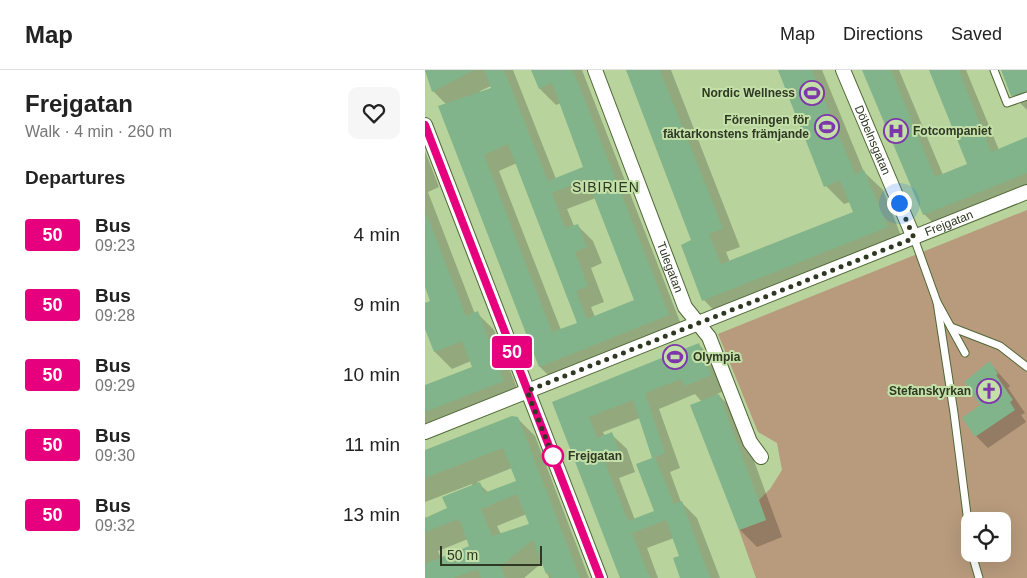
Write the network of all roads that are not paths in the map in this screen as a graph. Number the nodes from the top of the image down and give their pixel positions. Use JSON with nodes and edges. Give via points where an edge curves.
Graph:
{"nodes":[{"id":1,"x":595,"y":70,"type":"edge"},
{"id":2,"x":843,"y":70,"type":"edge"},
{"id":3,"x":994,"y":70,"type":"edge"},
{"id":4,"x":1027,"y":96,"type":"edge"},
{"id":5,"x":425,"y":125,"type":"edge"},
{"id":6,"x":1027,"y":192,"type":"edge"},
{"id":7,"x":914,"y":238,"type":"junction"},
{"id":8,"x":937,"y":302,"type":"junction"},
{"id":9,"x":698,"y":323,"type":"junction"},
{"id":10,"x":951,"y":327,"type":"junction"},
{"id":11,"x":965,"y":353,"type":"dead end"},
{"id":12,"x":1027,"y":367,"type":"edge"},
{"id":13,"x":527,"y":391,"type":"junction"},
{"id":14,"x":425,"y":432,"type":"edge"},
{"id":15,"x":761,"y":457,"type":"dead end"},
{"id":16,"x":967,"y":512,"type":"edge"},
{"id":17,"x":974,"y":562,"type":"edge"},
{"id":18,"x":600,"y":578,"type":"edge"},
{"id":19,"x":979,"y":578,"type":"edge"}],
"edges":[{"from":1,"to":9,"type":"street","name":"Tulegatan","via":[[685,307]]},
{"from":2,"to":7,"type":"street","name":"Döbelnsgatan"},
{"from":3,"to":4,"type":"lane","via":[[1007,103]]},
{"from":5,"to":13,"type":"street"},
{"from":6,"to":7,"type":"street","name":"Frejgatan"},
{"from":7,"to":8,"type":"lane"},
{"from":7,"to":9,"type":"street","name":"Frejgatan"},
{"from":8,"to":10,"type":"lane"},
{"from":8,"to":16,"type":"lane"},
{"from":9,"to":13,"type":"street","name":"Frejgatan"},
{"from":9,"to":15,"type":"street","name":"Tulegatan","via":[[709,337],[750,442]]},
{"from":10,"to":11,"type":"lane"},
{"from":10,"to":12,"type":"lane","via":[[1000,346]]},
{"from":13,"to":14,"type":"street","name":"Frejgatan"},
{"from":13,"to":18,"type":"street"},
{"from":17,"to":19,"type":"lane"}]}
